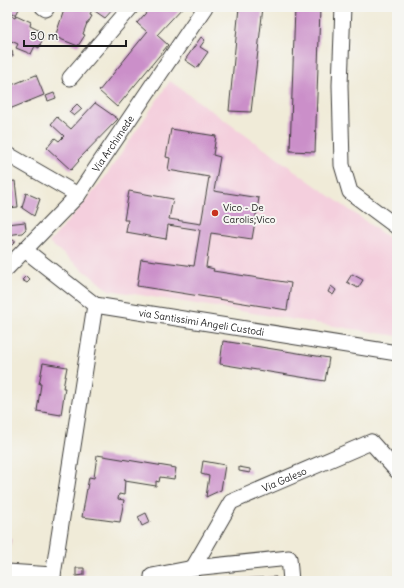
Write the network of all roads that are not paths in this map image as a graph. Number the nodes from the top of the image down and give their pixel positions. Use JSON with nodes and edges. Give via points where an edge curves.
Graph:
{"nodes":[{"id":1,"x":43,"y":7,"type":"edge"},
{"id":2,"x":47,"y":7,"type":"edge"},
{"id":3,"x":131,"y":7,"type":"edge"},
{"id":4,"x":205,"y":7,"type":"edge"},
{"id":5,"x":343,"y":7,"type":"edge"},
{"id":6,"x":70,"y":78,"type":"dead end"},
{"id":7,"x":7,"y":154,"type":"edge"},
{"id":8,"x":78,"y":195,"type":"junction"},
{"id":9,"x":397,"y":227,"type":"edge"},
{"id":10,"x":25,"y":250,"type":"junction"},
{"id":11,"x":7,"y":268,"type":"edge"},
{"id":12,"x":95,"y":305,"type":"junction"},
{"id":13,"x":397,"y":353,"type":"edge"},
{"id":14,"x":397,"y":471,"type":"edge"},
{"id":15,"x":193,"y":568,"type":"junction"},
{"id":16,"x":7,"y":572,"type":"edge"},
{"id":17,"x":53,"y":578,"type":"edge"},
{"id":18,"x":152,"y":581,"type":"edge"},
{"id":19,"x":291,"y":581,"type":"edge"}],
"edges":[{"from":1,"to":2,"type":"street"},
{"from":3,"to":6,"type":"street"},
{"from":4,"to":8,"type":"street","name":"Via Archimede"},
{"from":5,"to":9,"type":"street","via":[[340,85],[342,165],[350,192]]},
{"from":7,"to":8,"type":"street"},
{"from":8,"to":10,"type":"street","name":"Via Archimede"},
{"from":10,"to":11,"type":"street","name":"Via Archimede"},
{"from":10,"to":12,"type":"street","name":"via Santissimi Angeli Custodi"},
{"from":12,"to":13,"type":"street","name":"via Santissimi Angeli Custodi"},
{"from":12,"to":17,"type":"street"},
{"from":14,"to":15,"type":"street","name":"Via Galeso","via":[[371,442],[231,502]]},
{"from":15,"to":18,"type":"street","via":[[152,576]]},
{"from":15,"to":19,"type":"street","via":[[290,558]]},
{"from":16,"to":17,"type":"street"}]}
